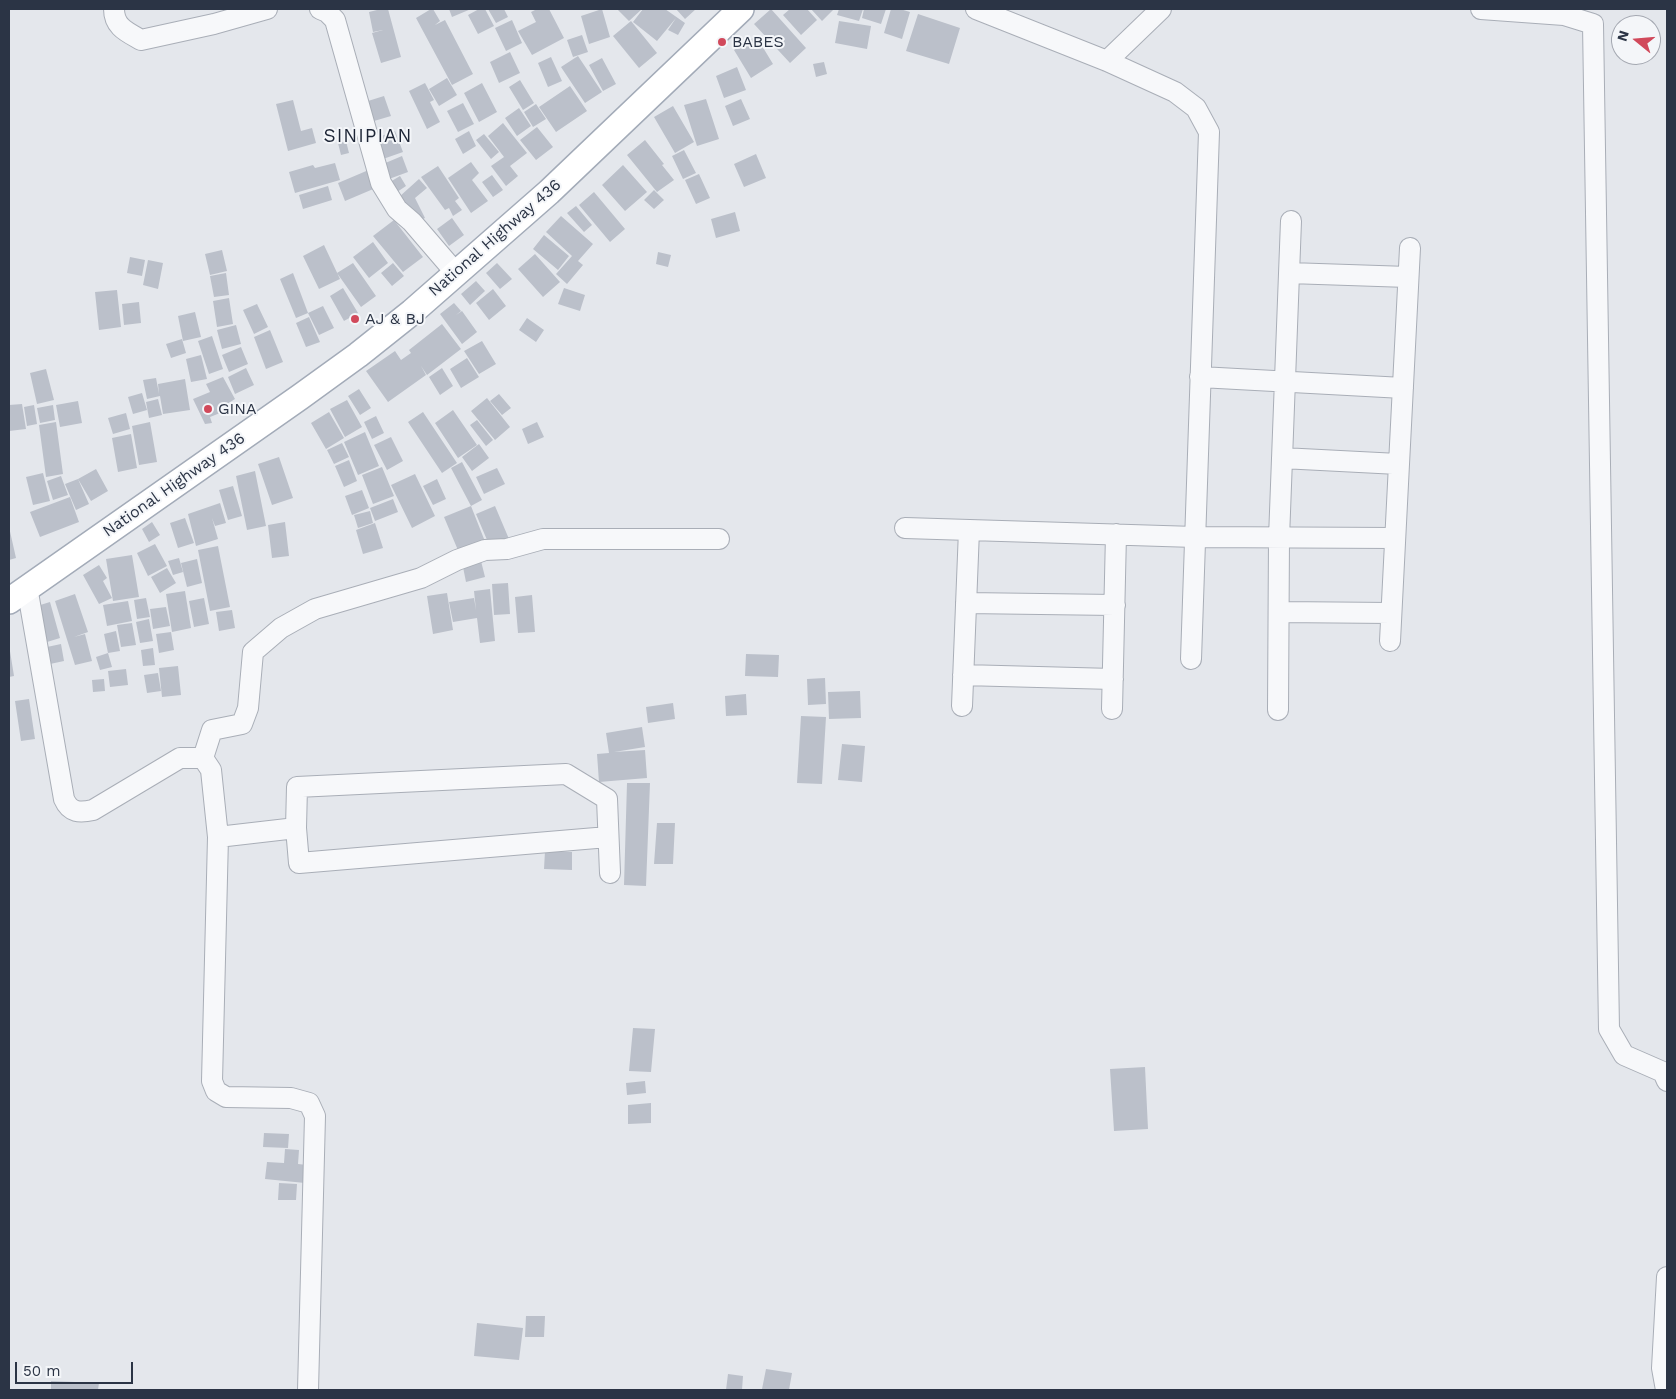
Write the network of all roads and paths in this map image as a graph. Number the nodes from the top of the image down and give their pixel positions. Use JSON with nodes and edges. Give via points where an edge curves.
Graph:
{"nodes":[{"id":1,"x":114,"y":9,"type":"edge"},
{"id":2,"x":267,"y":9,"type":"edge"},
{"id":3,"x":320,"y":9,"type":"edge"},
{"id":4,"x":741,"y":9,"type":"edge"},
{"id":5,"x":976,"y":9,"type":"edge"},
{"id":6,"x":1161,"y":9,"type":"edge"},
{"id":7,"x":1481,"y":9,"type":"edge"},
{"id":8,"x":1107,"y":61,"type":"junction"},
{"id":9,"x":1291,"y":221,"type":"dead end"},
{"id":10,"x":1410,"y":248,"type":"dead end"},
{"id":11,"x":456,"y":272,"type":"junction"},
{"id":12,"x":1289,"y":273,"type":"junction"},
{"id":13,"x":1408,"y":277,"type":"junction"},
{"id":14,"x":1200,"y":377,"type":"junction"},
{"id":15,"x":1285,"y":380,"type":"junction"},
{"id":16,"x":1402,"y":388,"type":"junction"},
{"id":17,"x":1282,"y":458,"type":"junction"},
{"id":18,"x":1398,"y":464,"type":"junction"},
{"id":19,"x":904,"y":528,"type":"dead end"},
{"id":20,"x":969,"y":530,"type":"junction"},
{"id":21,"x":1116,"y":534,"type":"junction"},
{"id":22,"x":1195,"y":536,"type":"junction"},
{"id":23,"x":1279,"y":538,"type":"junction"},
{"id":24,"x":1394,"y":538,"type":"junction"},
{"id":25,"x":719,"y":539,"type":"dead end"},
{"id":26,"x":18,"y":594,"type":"edge"},
{"id":27,"x":966,"y":603,"type":"junction"},
{"id":28,"x":1114,"y":605,"type":"junction"},
{"id":29,"x":1279,"y":612,"type":"junction"},
{"id":30,"x":1391,"y":614,"type":"junction"},
{"id":31,"x":1390,"y":641,"type":"dead end"},
{"id":32,"x":1191,"y":659,"type":"dead end"},
{"id":33,"x":963,"y":675,"type":"junction"},
{"id":34,"x":1113,"y":679,"type":"junction"},
{"id":35,"x":962,"y":706,"type":"dead end"},
{"id":36,"x":1112,"y":709,"type":"dead end"},
{"id":37,"x":1278,"y":710,"type":"dead end"},
{"id":38,"x":202,"y":758,"type":"junction"},
{"id":39,"x":296,"y":828,"type":"junction"},
{"id":40,"x":608,"y":836,"type":"junction"},
{"id":41,"x":218,"y":837,"type":"junction"},
{"id":42,"x":610,"y":873,"type":"dead end"},
{"id":43,"x":1667,"y":1081,"type":"edge"},
{"id":44,"x":1667,"y":1277,"type":"edge"},
{"id":45,"x":308,"y":1390,"type":"edge"},
{"id":46,"x":1666,"y":1390,"type":"edge"}],
"edges":[{"from":1,"to":2,"type":"street","via":[[122,29],[141,40]]},
{"from":3,"to":11,"type":"street","via":[[335,20],[381,184],[397,208]]},
{"from":4,"to":11,"type":"main road","name":"National Highway 436","via":[[548,192]]},
{"from":5,"to":8,"type":"street"},
{"from":6,"to":8,"type":"street"},
{"from":7,"to":43,"type":"street","via":[[1564,15],[1593,24],[1609,1029],[1624,1055],[1662,1072]]},
{"from":8,"to":14,"type":"street","via":[[1175,92],[1196,108],[1209,132]]},
{"from":9,"to":12,"type":"street"},
{"from":10,"to":13,"type":"street"},
{"from":11,"to":26,"type":"main road","name":"National Highway 436","via":[[358,355]]},
{"from":12,"to":13,"type":"street"},
{"from":12,"to":15,"type":"street"},
{"from":13,"to":16,"type":"street"},
{"from":14,"to":15,"type":"street"},
{"from":14,"to":22,"type":"street"},
{"from":15,"to":16,"type":"street"},
{"from":15,"to":17,"type":"street"},
{"from":16,"to":18,"type":"street"},
{"from":17,"to":18,"type":"street"},
{"from":17,"to":23,"type":"street"},
{"from":18,"to":24,"type":"street"},
{"from":19,"to":20,"type":"street"},
{"from":20,"to":21,"type":"street"},
{"from":20,"to":27,"type":"street"},
{"from":21,"to":22,"type":"street"},
{"from":21,"to":28,"type":"street"},
{"from":22,"to":23,"type":"street"},
{"from":22,"to":32,"type":"street"},
{"from":23,"to":24,"type":"street"},
{"from":23,"to":29,"type":"street"},
{"from":24,"to":30,"type":"street"},
{"from":25,"to":38,"type":"street","via":[[544,539],[485,550],[421,578],[315,609],[281,628],[253,652],[248,708],[242,724],[212,730]]},
{"from":26,"to":38,"type":"street","via":[[68,807],[85,812],[93,810],[180,758]]},
{"from":27,"to":28,"type":"street"},
{"from":27,"to":33,"type":"street"},
{"from":28,"to":34,"type":"street"},
{"from":29,"to":30,"type":"street"},
{"from":29,"to":37,"type":"street"},
{"from":30,"to":31,"type":"street"},
{"from":33,"to":34,"type":"street"},
{"from":33,"to":35,"type":"street"},
{"from":34,"to":36,"type":"street"},
{"from":38,"to":41,"type":"street","via":[[211,770]]},
{"from":39,"to":40,"type":"street","via":[[299,863]]},
{"from":39,"to":40,"type":"street","via":[[297,786],[566,774],[607,799]]},
{"from":39,"to":41,"type":"street"},
{"from":40,"to":42,"type":"street"},
{"from":41,"to":45,"type":"street","via":[[212,1081],[216,1091],[226,1097],[292,1098],[308,1103],[315,1116]]},
{"from":44,"to":46,"type":"street","via":[[1662,1368]]}]}
